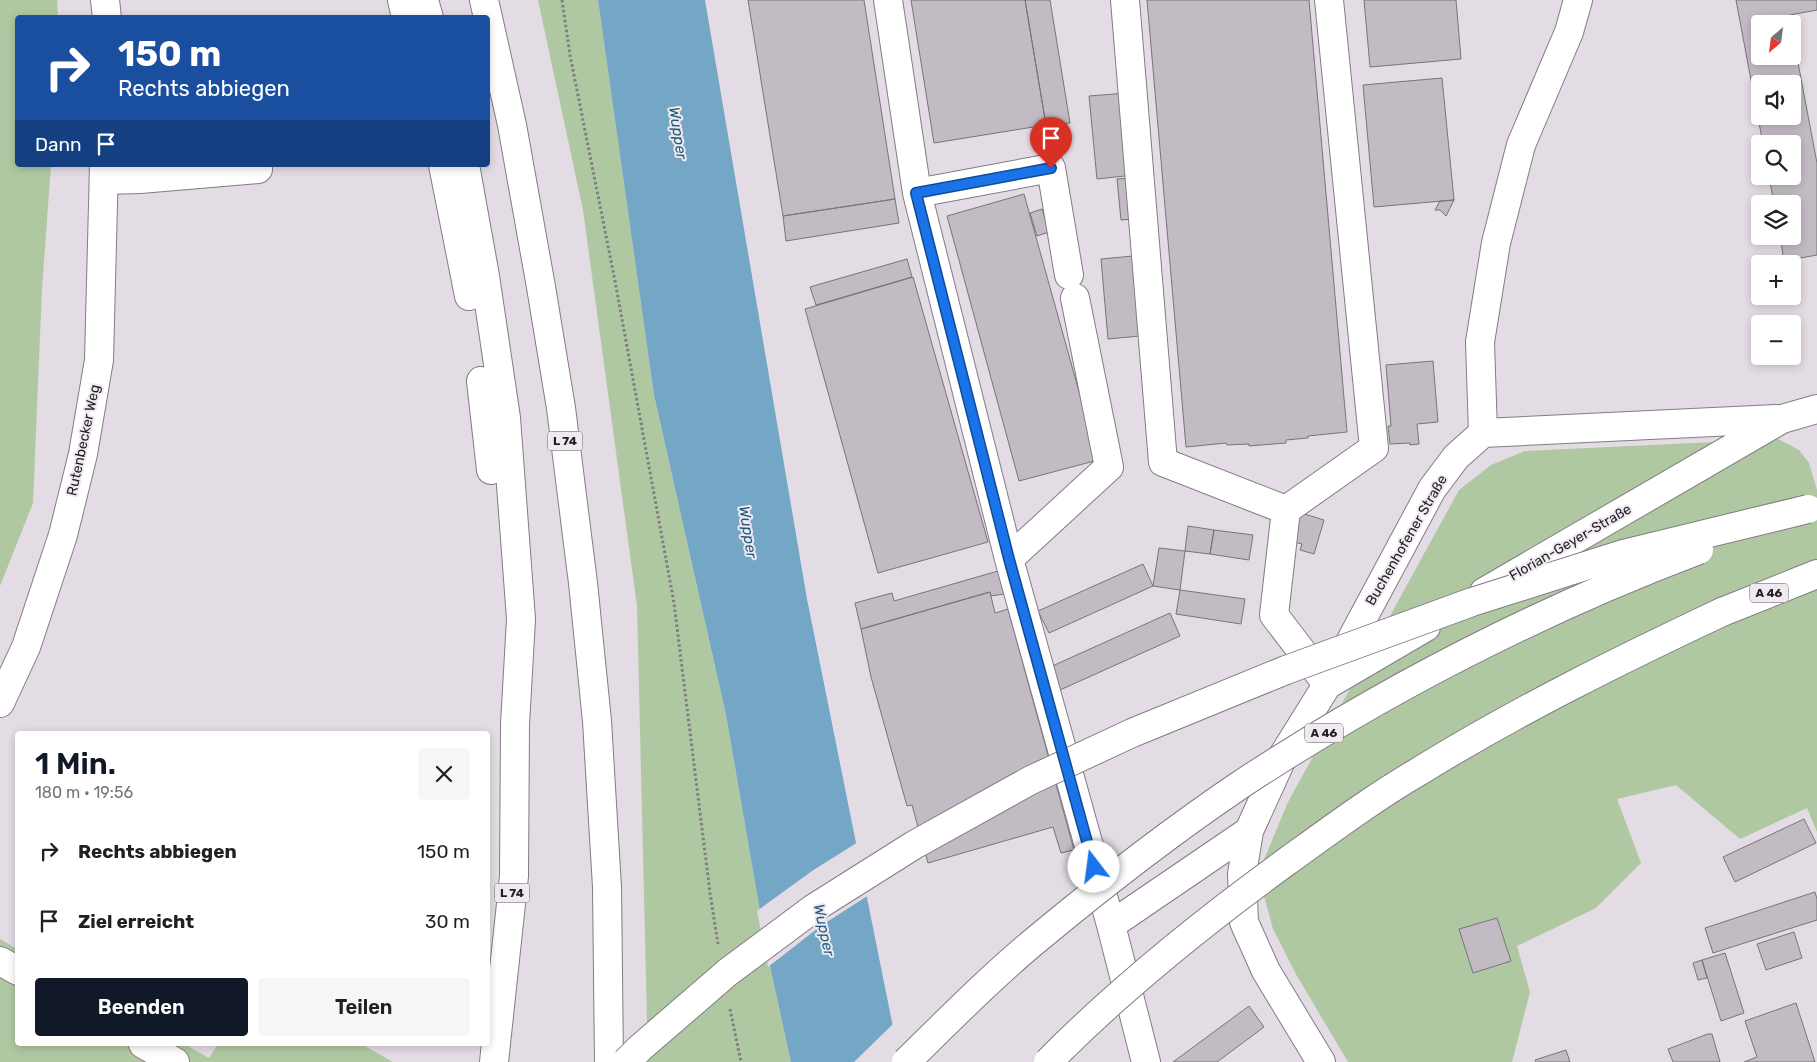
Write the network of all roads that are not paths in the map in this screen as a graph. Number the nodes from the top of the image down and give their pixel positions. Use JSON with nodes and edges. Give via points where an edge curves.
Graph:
{"nodes":[{"id":1,"x":105,"y":0,"type":"edge"},
{"id":2,"x":402,"y":0,"type":"edge"},
{"id":3,"x":424,"y":0,"type":"edge"},
{"id":4,"x":484,"y":0,"type":"edge"},
{"id":5,"x":888,"y":0,"type":"edge"},
{"id":6,"x":1125,"y":0,"type":"edge"},
{"id":7,"x":1330,"y":0,"type":"edge"},
{"id":8,"x":1578,"y":0,"type":"edge"},
{"id":9,"x":107,"y":15,"type":"edge"},
{"id":10,"x":405,"y":15,"type":"edge"},
{"id":11,"x":428,"y":15,"type":"edge"},
{"id":12,"x":487,"y":15,"type":"edge"},
{"id":13,"x":490,"y":27,"type":"edge"},
{"id":14,"x":444,"y":167,"type":"edge"},
{"id":15,"x":465,"y":167,"type":"edge"},
{"id":16,"x":258,"y":169,"type":"dead end"},
{"id":17,"x":104,"y":172,"type":"edge"},
{"id":18,"x":916,"y":193,"type":"junction"},
{"id":19,"x":1817,"y":410,"type":"edge"},
{"id":20,"x":1782,"y":419,"type":"junction"},
{"id":21,"x":1483,"y":434,"type":"junction"},
{"id":22,"x":1812,"y":507,"type":"edge"},
{"id":23,"x":1286,"y":510,"type":"junction"},
{"id":24,"x":1009,"y":559,"type":"junction"},
{"id":25,"x":1817,"y":574,"type":"edge"},
{"id":26,"x":1327,"y":685,"type":"junction"},
{"id":27,"x":0,"y":702,"type":"edge"},
{"id":28,"x":515,"y":724,"type":"junction"},
{"id":29,"x":1249,"y":831,"type":"junction"},
{"id":30,"x":1111,"y":925,"type":"junction"},
{"id":31,"x":0,"y":961,"type":"edge"},
{"id":32,"x":15,"y":969,"type":"edge"},
{"id":33,"x":147,"y":1046,"type":"edge"},
{"id":34,"x":175,"y":1062,"type":"edge"},
{"id":35,"x":494,"y":1062,"type":"edge"},
{"id":36,"x":609,"y":1062,"type":"edge"},
{"id":37,"x":626,"y":1062,"type":"edge"},
{"id":38,"x":906,"y":1062,"type":"edge"},
{"id":39,"x":1048,"y":1062,"type":"edge"},
{"id":40,"x":1146,"y":1062,"type":"edge"},
{"id":41,"x":1321,"y":1062,"type":"edge"}],
"edges":[{"from":1,"to":9,"type":"main road"},
{"from":2,"to":10,"type":"main road"},
{"from":3,"to":11,"type":"main road"},
{"from":4,"to":12,"type":"main road","number":"L 74"},
{"from":5,"to":18,"type":"main road"},
{"from":6,"to":23,"type":"main road","via":[[1163,462]]},
{"from":7,"to":23,"type":"main road","via":[[1374,448]]},
{"from":8,"to":21,"type":"main road","via":[[1569,32],[1521,145],[1496,243],[1480,342]]},
{"from":13,"to":36,"type":"main road","number":"L 74","via":[[512,125],[561,408],[583,583],[597,721],[607,887]]},
{"from":14,"to":28,"type":"main road","number":"L 74","via":[[467,280],[486,412]]},
{"from":15,"to":28,"type":"main road","number":"L 74","via":[[506,418],[521,619]]},
{"from":16,"to":17,"type":"main road","via":[[140,179]]},
{"from":17,"to":27,"type":"main road","name":"Rutenbecker Weg","via":[[99,360],[83,454],[63,535],[29,638]]},
{"from":18,"to":24,"type":"main road"},
{"from":18,"to":24,"type":"main road","via":[[1051,168],[1109,467]]},
{"from":19,"to":20,"type":"main road","name":"Florian-Geyer-Straße"},
{"from":20,"to":21,"type":"main road"},
{"from":20,"to":26,"type":"main road","name":"Florian-Geyer-Straße"},
{"from":21,"to":26,"type":"main road","name":"Buchenhofener Straße","via":[[1456,458],[1432,488]]},
{"from":22,"to":37,"type":"main road","bridge":true,"via":[[1623,554],[1472,602],[1286,670],[1090,752],[1031,780],[914,845],[814,908],[728,972]]},
{"from":22,"to":38,"type":"main road","number":"A 46","bridge":true,"via":[[1653,568],[1571,604],[1489,642],[1355,714],[1240,785],[1122,872],[1041,936]]},
{"from":23,"to":26,"type":"main road","via":[[1274,615]]},
{"from":24,"to":30,"type":"main road"},
{"from":25,"to":39,"type":"main road","number":"A 46","bridge":true,"via":[[1722,612],[1615,663],[1417,772],[1239,896],[1154,964]]},
{"from":26,"to":29,"type":"main road","name":"Buchenhofener Straße","via":[[1284,754]]},
{"from":28,"to":35,"type":"main road","number":"L 74","via":[[514,876]]},
{"from":29,"to":30,"type":"main road"},
{"from":29,"to":41,"type":"main road","name":"Buchenhofener Straße","via":[[1242,874],[1244,922],[1266,971]]},
{"from":30,"to":40,"type":"main road"},
{"from":31,"to":32,"type":"main road"},
{"from":33,"to":34,"type":"main road"}]}
